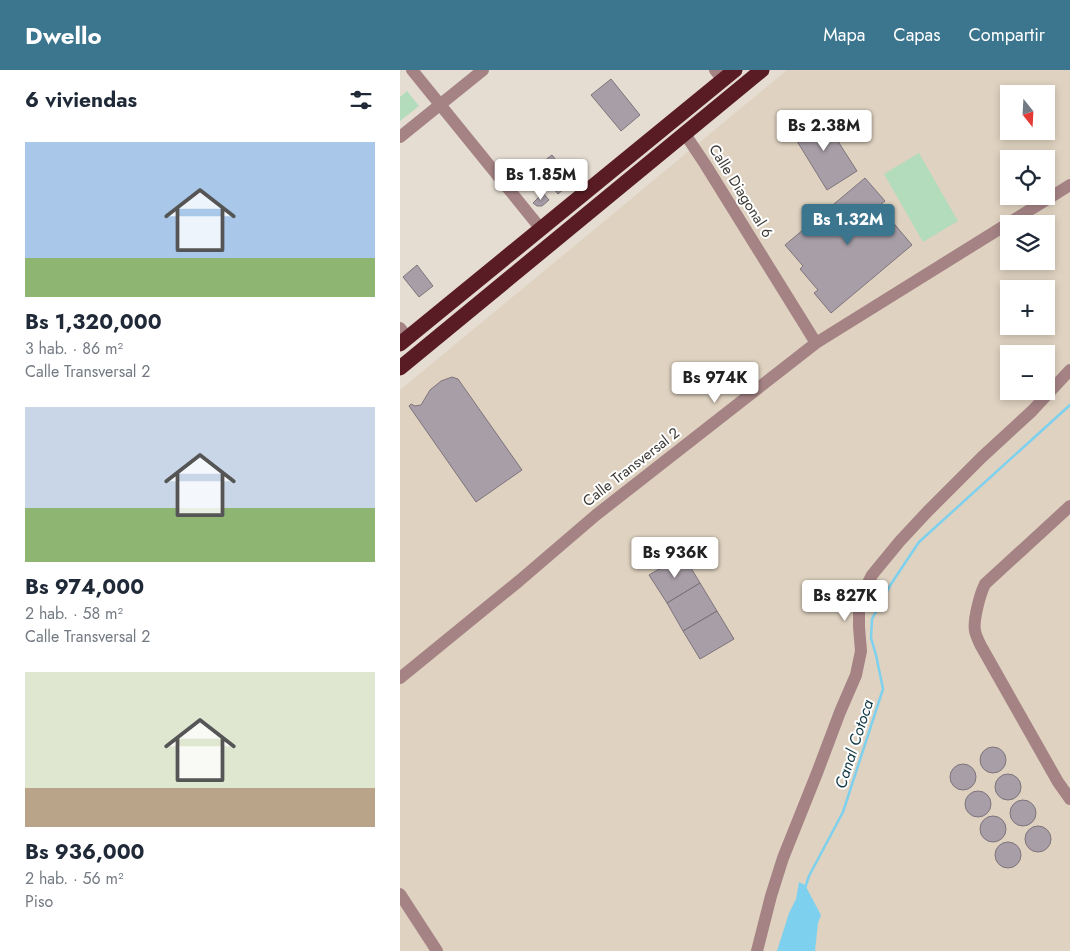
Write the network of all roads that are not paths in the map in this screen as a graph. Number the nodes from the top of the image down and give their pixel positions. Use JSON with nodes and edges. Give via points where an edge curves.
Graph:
{"nodes":[{"id":1,"x":412,"y":70,"type":"edge"},
{"id":2,"x":482,"y":70,"type":"edge"},
{"id":3,"x":735,"y":70,"type":"edge"},
{"id":4,"x":762,"y":70,"type":"edge"},
{"id":5,"x":719,"y":75,"type":"edge"},
{"id":6,"x":440,"y":104,"type":"junction"},
{"id":7,"x":685,"y":134,"type":"junction"},
{"id":8,"x":400,"y":137,"type":"edge"},
{"id":9,"x":1070,"y":185,"type":"edge"},
{"id":10,"x":541,"y":229,"type":"junction"},
{"id":11,"x":403,"y":337,"type":"edge"},
{"id":12,"x":816,"y":343,"type":"junction"},
{"id":13,"x":400,"y":368,"type":"edge"},
{"id":14,"x":1070,"y":370,"type":"edge"},
{"id":15,"x":1070,"y":506,"type":"edge"},
{"id":16,"x":400,"y":678,"type":"edge"},
{"id":17,"x":1070,"y":799,"type":"edge"},
{"id":18,"x":400,"y":894,"type":"edge"},
{"id":19,"x":437,"y":951,"type":"edge"},
{"id":20,"x":757,"y":951,"type":"edge"}],
"edges":[{"from":1,"to":6,"type":"street"},
{"from":2,"to":6,"type":"street"},
{"from":3,"to":5,"type":"highway"},
{"from":4,"to":7,"type":"highway"},
{"from":5,"to":10,"type":"highway"},
{"from":6,"to":8,"type":"street"},
{"from":6,"to":10,"type":"street"},
{"from":7,"to":12,"type":"street","name":"Calle Diagonal 6"},
{"from":7,"to":13,"type":"highway"},
{"from":9,"to":12,"type":"street","name":"Calle Transversal 2"},
{"from":10,"to":11,"type":"highway"},
{"from":12,"to":16,"type":"street","name":"Calle Transversal 2","via":[[596,515]]},
{"from":14,"to":20,"type":"street","via":[[928,511],[872,575],[859,601],[861,651],[856,675],[783,858]]},
{"from":15,"to":17,"type":"street","via":[[985,584],[980,594],[975,631],[995,672]]},
{"from":18,"to":19,"type":"street"}]}
